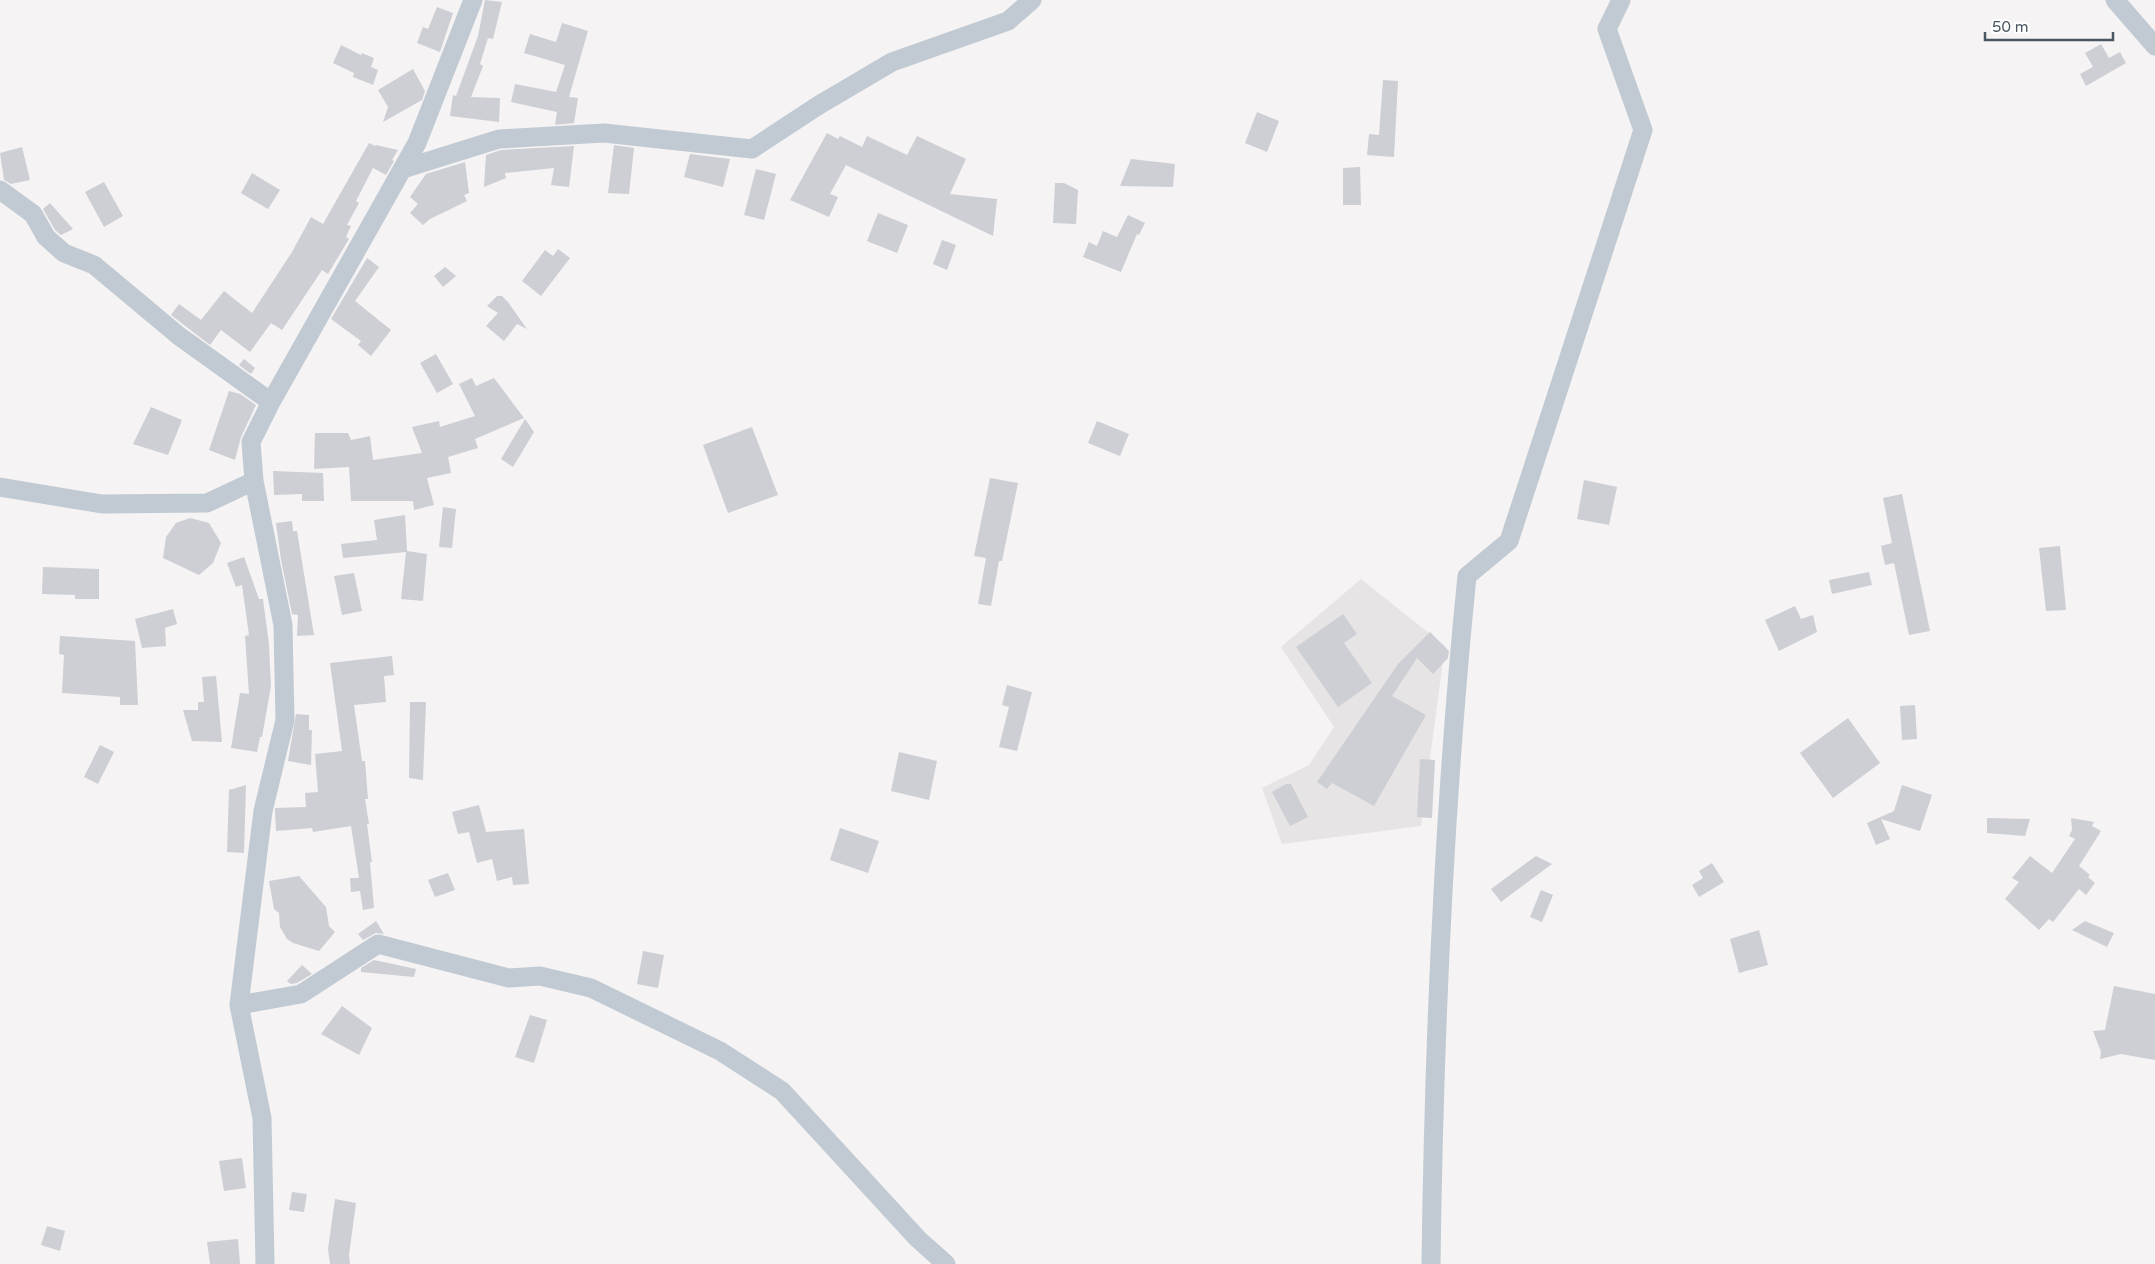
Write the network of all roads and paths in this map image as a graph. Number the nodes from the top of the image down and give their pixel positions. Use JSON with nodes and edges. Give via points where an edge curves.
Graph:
{"nodes":[{"id":1,"x":473,"y":0,"type":"edge"},
{"id":2,"x":1032,"y":0,"type":"edge"},
{"id":3,"x":1621,"y":0,"type":"edge"},
{"id":4,"x":2115,"y":0,"type":"edge"},
{"id":5,"x":2155,"y":46,"type":"edge"},
{"id":6,"x":403,"y":169,"type":"junction"},
{"id":7,"x":0,"y":190,"type":"edge"},
{"id":8,"x":271,"y":402,"type":"junction"},
{"id":9,"x":254,"y":481,"type":"junction"},
{"id":10,"x":0,"y":487,"type":"edge"},
{"id":11,"x":238,"y":1004,"type":"junction"},
{"id":12,"x":265,"y":1264,"type":"edge"},
{"id":13,"x":946,"y":1264,"type":"edge"},
{"id":14,"x":1431,"y":1264,"type":"edge"}],
"edges":[{"from":1,"to":6,"type":"street","via":[[417,143]]},
{"from":2,"to":6,"type":"street","via":[[1008,21],[892,62],[752,149],[604,133],[566,135],[499,139]]},
{"from":3,"to":14,"type":"street","via":[[1607,29],[1643,130],[1509,541],[1467,576],[1452,725],[1432,1138]]},
{"from":4,"to":5,"type":"street"},
{"from":6,"to":8,"type":"street"},
{"from":7,"to":8,"type":"street","via":[[33,214],[46,237],[64,253],[94,265],[180,336]]},
{"from":8,"to":9,"type":"street","via":[[251,442]]},
{"from":9,"to":10,"type":"street","via":[[207,503],[102,504]]},
{"from":9,"to":11,"type":"street","via":[[284,625],[285,720],[263,811]]},
{"from":11,"to":12,"type":"street","via":[[262,1118]]},
{"from":11,"to":13,"type":"street","via":[[301,994],[378,944],[510,978],[540,976],[591,988],[720,1050],[782,1091],[918,1239]]}]}
